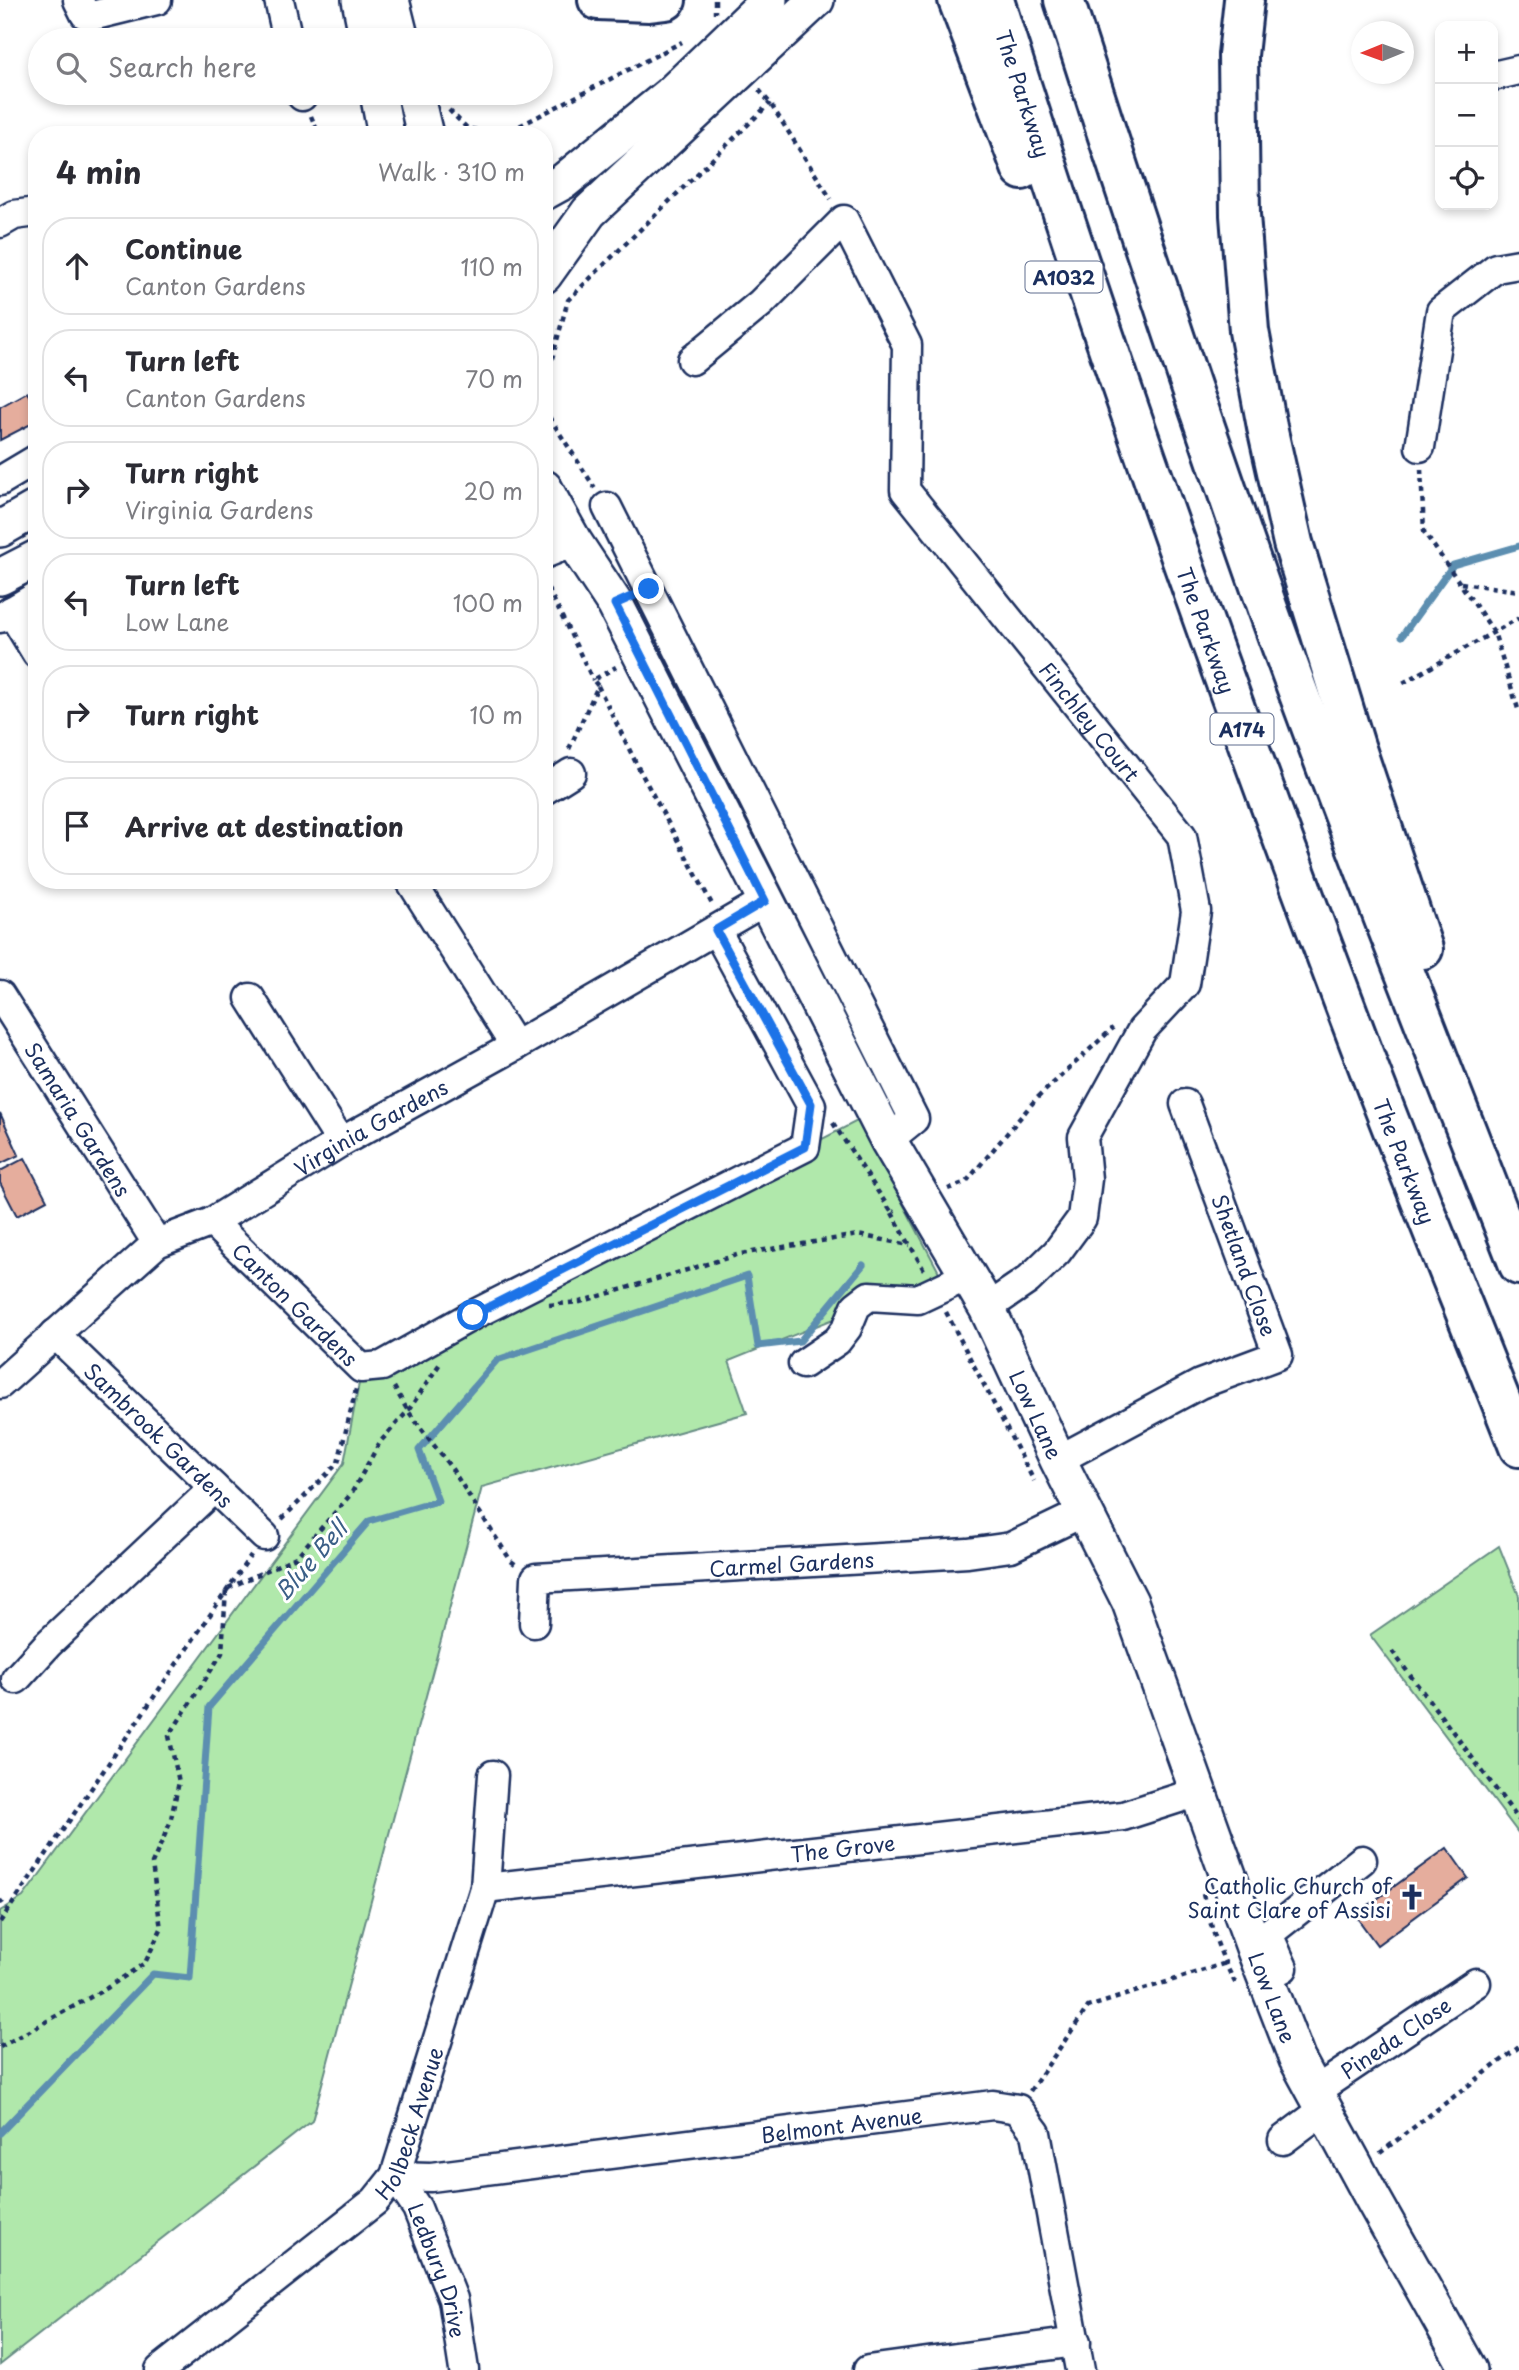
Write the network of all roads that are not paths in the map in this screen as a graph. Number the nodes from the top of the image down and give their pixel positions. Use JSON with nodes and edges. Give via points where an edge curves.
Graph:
{"nodes":[{"id":1,"x":78,"y":0,"type":"edge"},
{"id":2,"x":157,"y":0,"type":"edge"},
{"id":3,"x":279,"y":0,"type":"edge"},
{"id":4,"x":360,"y":0,"type":"edge"},
{"id":5,"x":391,"y":0,"type":"edge"},
{"id":6,"x":598,"y":0,"type":"edge"},
{"id":7,"x":666,"y":0,"type":"edge"},
{"id":8,"x":769,"y":0,"type":"edge"},
{"id":9,"x":816,"y":0,"type":"edge"},
{"id":10,"x":958,"y":0,"type":"edge"},
{"id":11,"x":994,"y":0,"type":"edge"},
{"id":12,"x":1064,"y":0,"type":"edge"},
{"id":13,"x":1244,"y":0,"type":"edge"},
{"id":14,"x":285,"y":28,"type":"edge"},
{"id":15,"x":366,"y":28,"type":"edge"},
{"id":16,"x":398,"y":28,"type":"edge"},
{"id":17,"x":1519,"y":70,"type":"edge"},
{"id":18,"x":1498,"y":75,"type":"edge"},
{"id":19,"x":380,"y":105,"type":"edge"},
{"id":20,"x":428,"y":105,"type":"edge"},
{"id":21,"x":384,"y":126,"type":"edge"},
{"id":22,"x":426,"y":126,"type":"edge"},
{"id":23,"x":553,"y":187,"type":"edge"},
{"id":24,"x":28,"y":213,"type":"edge"},
{"id":25,"x":0,"y":222,"type":"edge"},
{"id":26,"x":553,"y":262,"type":"edge"},
{"id":27,"x":1519,"y":264,"type":"edge"},
{"id":28,"x":692,"y":360,"type":"dead end"},
{"id":29,"x":1420,"y":447,"type":"road end"},
{"id":30,"x":28,"y":464,"type":"edge"},
{"id":31,"x":0,"y":481,"type":"edge"},
{"id":32,"x":607,"y":507,"type":"road end"},
{"id":33,"x":28,"y":513,"type":"edge"},
{"id":34,"x":553,"y":524,"type":"edge"},
{"id":35,"x":0,"y":529,"type":"edge"},
{"id":36,"x":559,"y":548,"type":"edge"},
{"id":37,"x":1178,"y":550,"type":"junction"},
{"id":38,"x":28,"y":563,"type":"edge"},
{"id":39,"x":0,"y":578,"type":"edge"},
{"id":40,"x":649,"y":589,"type":"junction"},
{"id":41,"x":28,"y":602,"type":"edge"},
{"id":42,"x":615,"y":604,"type":"junction"},
{"id":43,"x":6,"y":615,"type":"edge"},
{"id":44,"x":28,"y":643,"type":"edge"},
{"id":45,"x":571,"y":773,"type":"road end"},
{"id":46,"x":553,"y":784,"type":"edge"},
{"id":47,"x":416,"y":889,"type":"edge"},
{"id":48,"x":765,"y":901,"type":"junction"},
{"id":49,"x":719,"y":928,"type":"junction"},
{"id":50,"x":0,"y":995,"type":"edge"},
{"id":51,"x":250,"y":998,"type":"dead end"},
{"id":52,"x":515,"y":1046,"type":"junction"},
{"id":53,"x":1185,"y":1104,"type":"dead end"},
{"id":54,"x":888,"y":1140,"type":"junction"},
{"id":55,"x":341,"y":1142,"type":"junction"},
{"id":56,"x":212,"y":1222,"type":"junction"},
{"id":57,"x":1519,"y":1229,"type":"edge"},
{"id":58,"x":157,"y":1243,"type":"junction"},
{"id":59,"x":1519,"y":1265,"type":"edge"},
{"id":60,"x":967,"y":1276,"type":"junction"},
{"id":61,"x":987,"y":1308,"type":"junction"},
{"id":62,"x":55,"y":1334,"type":"junction"},
{"id":63,"x":803,"y":1364,"type":"dead end"},
{"id":64,"x":0,"y":1384,"type":"edge"},
{"id":65,"x":1519,"y":1447,"type":"edge"},
{"id":66,"x":1058,"y":1460,"type":"junction"},
{"id":67,"x":214,"y":1488,"type":"junction"},
{"id":68,"x":1084,"y":1512,"type":"junction"},
{"id":69,"x":264,"y":1536,"type":"road end"},
{"id":70,"x":534,"y":1623,"type":"dead end"},
{"id":71,"x":16,"y":1679,"type":"dead end"},
{"id":72,"x":493,"y":1775,"type":"dead end"},
{"id":73,"x":1198,"y":1792,"type":"junction"},
{"id":74,"x":1362,"y":1860,"type":"dead end"},
{"id":75,"x":485,"y":1888,"type":"junction"},
{"id":76,"x":1261,"y":1965,"type":"junction"},
{"id":77,"x":1476,"y":1983,"type":"dead end"},
{"id":78,"x":1320,"y":2102,"type":"junction"},
{"id":79,"x":1283,"y":2140,"type":"dead end"},
{"id":80,"x":395,"y":2176,"type":"junction"},
{"id":81,"x":1076,"y":2342,"type":"junction"},
{"id":82,"x":160,"y":2370,"type":"edge"},
{"id":83,"x":464,"y":2370,"type":"edge"},
{"id":84,"x":868,"y":2370,"type":"edge"},
{"id":85,"x":1080,"y":2370,"type":"edge"},
{"id":86,"x":1469,"y":2370,"type":"edge"}],
"edges":[{"from":1,"to":2,"type":"street","via":[[85,14],[92,16]]},
{"from":3,"to":14,"type":"street"},
{"from":4,"to":15,"type":"main road"},
{"from":5,"to":16,"type":"main road"},
{"from":6,"to":7,"type":"highway"},
{"from":8,"to":23,"type":"main road","via":[[671,94]]},
{"from":9,"to":26,"type":"main road","via":[[589,212]]},
{"from":10,"to":37,"type":"highway","number":"A1032","via":[[1060,268]]},
{"from":11,"to":37,"type":"highway","name":"The Parkway","number":"A174"},
{"from":12,"to":59,"type":"highway","via":[[1269,610]]},
{"from":13,"to":57,"type":"highway","via":[[1238,55],[1240,215],[1249,331],[1267,428],[1293,542],[1355,746]]},
{"from":17,"to":18,"type":"street"},
{"from":19,"to":21,"type":"main road"},
{"from":20,"to":22,"type":"main road"},
{"from":24,"to":25,"type":"street"},
{"from":27,"to":29,"type":"street","via":[[1496,268],[1441,311]]},
{"from":28,"to":61,"type":"street","name":"Finchley Court","via":[[761,303],[844,220],[907,345],[905,490],[1182,836],[1196,911],[1185,984],[1142,1030],[1083,1137],[1087,1180],[1082,1218],[1028,1280]]},
{"from":30,"to":31,"type":"street"},
{"from":32,"to":40,"type":"street"},
{"from":33,"to":35,"type":"main road"},
{"from":34,"to":36,"type":"main road","name":"Low Lane"},
{"from":36,"to":42,"type":"main road","name":"Low Lane"},
{"from":37,"to":65,"type":"highway","name":"The Parkway","number":"A174","via":[[1369,1069]]},
{"from":38,"to":39,"type":"main road"},
{"from":40,"to":42,"type":"street"},
{"from":40,"to":54,"type":"street","via":[[914,1119]]},
{"from":41,"to":43,"type":"street"},
{"from":42,"to":48,"type":"main road","name":"Low Lane"},
{"from":43,"to":44,"type":"street"},
{"from":45,"to":46,"type":"street"},
{"from":47,"to":52,"type":"street"},
{"from":48,"to":49,"type":"street","name":"Virginia Gardens"},
{"from":48,"to":54,"type":"main road","name":"Low Lane"},
{"from":49,"to":52,"type":"street","name":"Virginia Gardens"},
{"from":49,"to":56,"type":"street","name":"Canton Gardens","via":[[811,1104],[805,1147],[382,1366],[361,1368]]},
{"from":50,"to":58,"type":"street","name":"Samaria Gardens"},
{"from":51,"to":55,"type":"street"},
{"from":52,"to":55,"type":"street","name":"Virginia Gardens"},
{"from":53,"to":66,"type":"street","name":"Shetland Close","via":[[1278,1355],[1200,1384]]},
{"from":54,"to":60,"type":"main road","name":"Low Lane"},
{"from":55,"to":56,"type":"street","name":"Virginia Gardens"},
{"from":56,"to":58,"type":"street","name":"Virginia Gardens"},
{"from":58,"to":62,"type":"street","name":"Virginia Gardens"},
{"from":60,"to":61,"type":"main road","name":"Low Lane"},
{"from":60,"to":63,"type":"street","via":[[918,1299],[869,1296],[856,1306],[837,1341]]},
{"from":61,"to":66,"type":"main road","name":"Low Lane"},
{"from":62,"to":64,"type":"street","name":"Virginia Gardens"},
{"from":62,"to":67,"type":"street","name":"Sambrook Gardens"},
{"from":66,"to":68,"type":"main road","name":"Low Lane"},
{"from":67,"to":69,"type":"street","name":"Sambrook Gardens"},
{"from":67,"to":71,"type":"street"},
{"from":68,"to":70,"type":"street","name":"Carmel Gardens","via":[[1011,1546],[968,1553],[536,1578]]},
{"from":68,"to":73,"type":"main road","name":"Low Lane","via":[[1130,1602]]},
{"from":72,"to":75,"type":"street","name":"Holbeck Avenue"},
{"from":73,"to":75,"type":"street","name":"The Grove","via":[[1123,1816]]},
{"from":73,"to":76,"type":"main road","name":"Low Lane"},
{"from":74,"to":76,"type":"street","via":[[1268,1934],[1283,1968]]},
{"from":75,"to":80,"type":"street","name":"Holbeck Avenue"},
{"from":76,"to":78,"type":"main road","name":"Low Lane","via":[[1297,2059]]},
{"from":77,"to":78,"type":"street","name":"Pineda Close"},
{"from":78,"to":79,"type":"street","name":"Pineda Close","via":[[1311,2119]]},
{"from":78,"to":86,"type":"main road","name":"Low Lane"},
{"from":80,"to":81,"type":"street","name":"Belmont Avenue","via":[[432,2177],[993,2105],[1017,2109],[1036,2133]]},
{"from":80,"to":82,"type":"street","name":"Holbeck Avenue","via":[[374,2201]]},
{"from":80,"to":83,"type":"street","name":"Ledbury Drive","via":[[417,2208],[453,2299]]},
{"from":81,"to":84,"type":"street"},
{"from":81,"to":85,"type":"street"}]}
